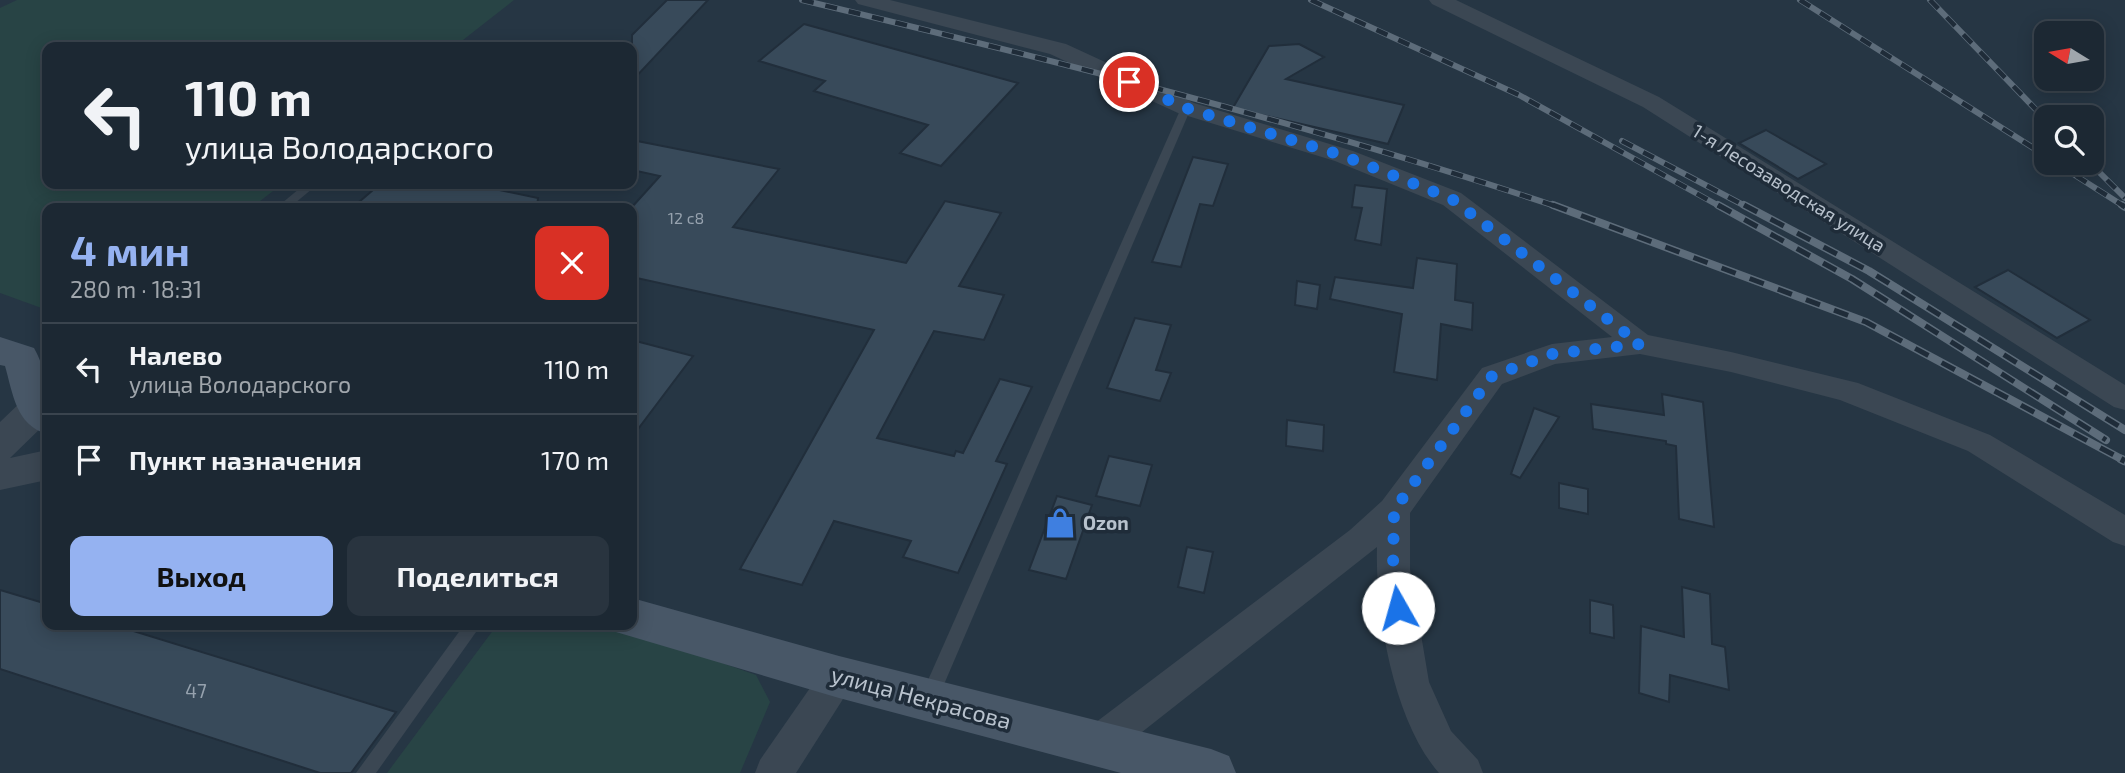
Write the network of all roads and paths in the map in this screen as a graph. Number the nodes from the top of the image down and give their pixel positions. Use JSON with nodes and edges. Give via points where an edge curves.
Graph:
{"nodes":[{"id":1,"x":865,"y":0,"type":"edge"},
{"id":2,"x":1439,"y":0,"type":"edge"},
{"id":3,"x":1469,"y":9,"type":"edge"},
{"id":4,"x":1186,"y":108,"type":"junction"},
{"id":5,"x":306,"y":189,"type":"edge"},
{"id":6,"x":288,"y":203,"type":"edge"},
{"id":7,"x":1640,"y":344,"type":"junction"},
{"id":8,"x":0,"y":349,"type":"edge"},
{"id":9,"x":2125,"y":400,"type":"edge"},
{"id":10,"x":42,"y":405,"type":"edge"},
{"id":11,"x":42,"y":412,"type":"edge"},
{"id":12,"x":0,"y":446,"type":"edge"},
{"id":13,"x":42,"y":466,"type":"edge"},
{"id":14,"x":0,"y":475,"type":"edge"},
{"id":15,"x":1394,"y":510,"type":"junction"},
{"id":16,"x":2125,"y":532,"type":"edge"},
{"id":17,"x":637,"y":619,"type":"edge"},
{"id":18,"x":469,"y":630,"type":"edge"},
{"id":19,"x":839,"y":677,"type":"junction"},
{"id":20,"x":928,"y":701,"type":"junction"},
{"id":21,"x":1096,"y":745,"type":"junction"},
{"id":22,"x":365,"y":773,"type":"edge"},
{"id":23,"x":774,"y":773,"type":"edge"},
{"id":24,"x":1211,"y":773,"type":"edge"},
{"id":25,"x":1464,"y":773,"type":"edge"}],
"edges":[{"from":1,"to":4,"type":"street","via":[[1058,49]]},
{"from":2,"to":3,"type":"street","name":"1-я Лесозаводская улица"},
{"from":3,"to":9,"type":"street","name":"1-я Лесозаводская улица","via":[[1651,102]]},
{"from":4,"to":7,"type":"street","via":[[1344,156],[1452,199]]},
{"from":4,"to":20,"type":"lane"},
{"from":5,"to":6,"type":"lane"},
{"from":7,"to":15,"type":"street","via":[[1552,354],[1492,376]]},
{"from":7,"to":16,"type":"street","via":[[1847,391],[1979,443]]},
{"from":8,"to":10,"type":"main road","via":[[21,358]]},
{"from":11,"to":12,"type":"street"},
{"from":13,"to":14,"type":"street"},
{"from":15,"to":21,"type":"street","via":[[1362,540]]},
{"from":15,"to":25,"type":"street","via":[[1393,569],[1410,682],[1438,744]]},
{"from":17,"to":19,"type":"main road","name":"улица Некрасова"},
{"from":18,"to":22,"type":"lane"},
{"from":19,"to":20,"type":"main road","name":"улица Некрасова"},
{"from":19,"to":23,"type":"street"},
{"from":20,"to":21,"type":"main road","name":"улица Некрасова"},
{"from":21,"to":24,"type":"main road","name":"улица Некрасова"}]}
